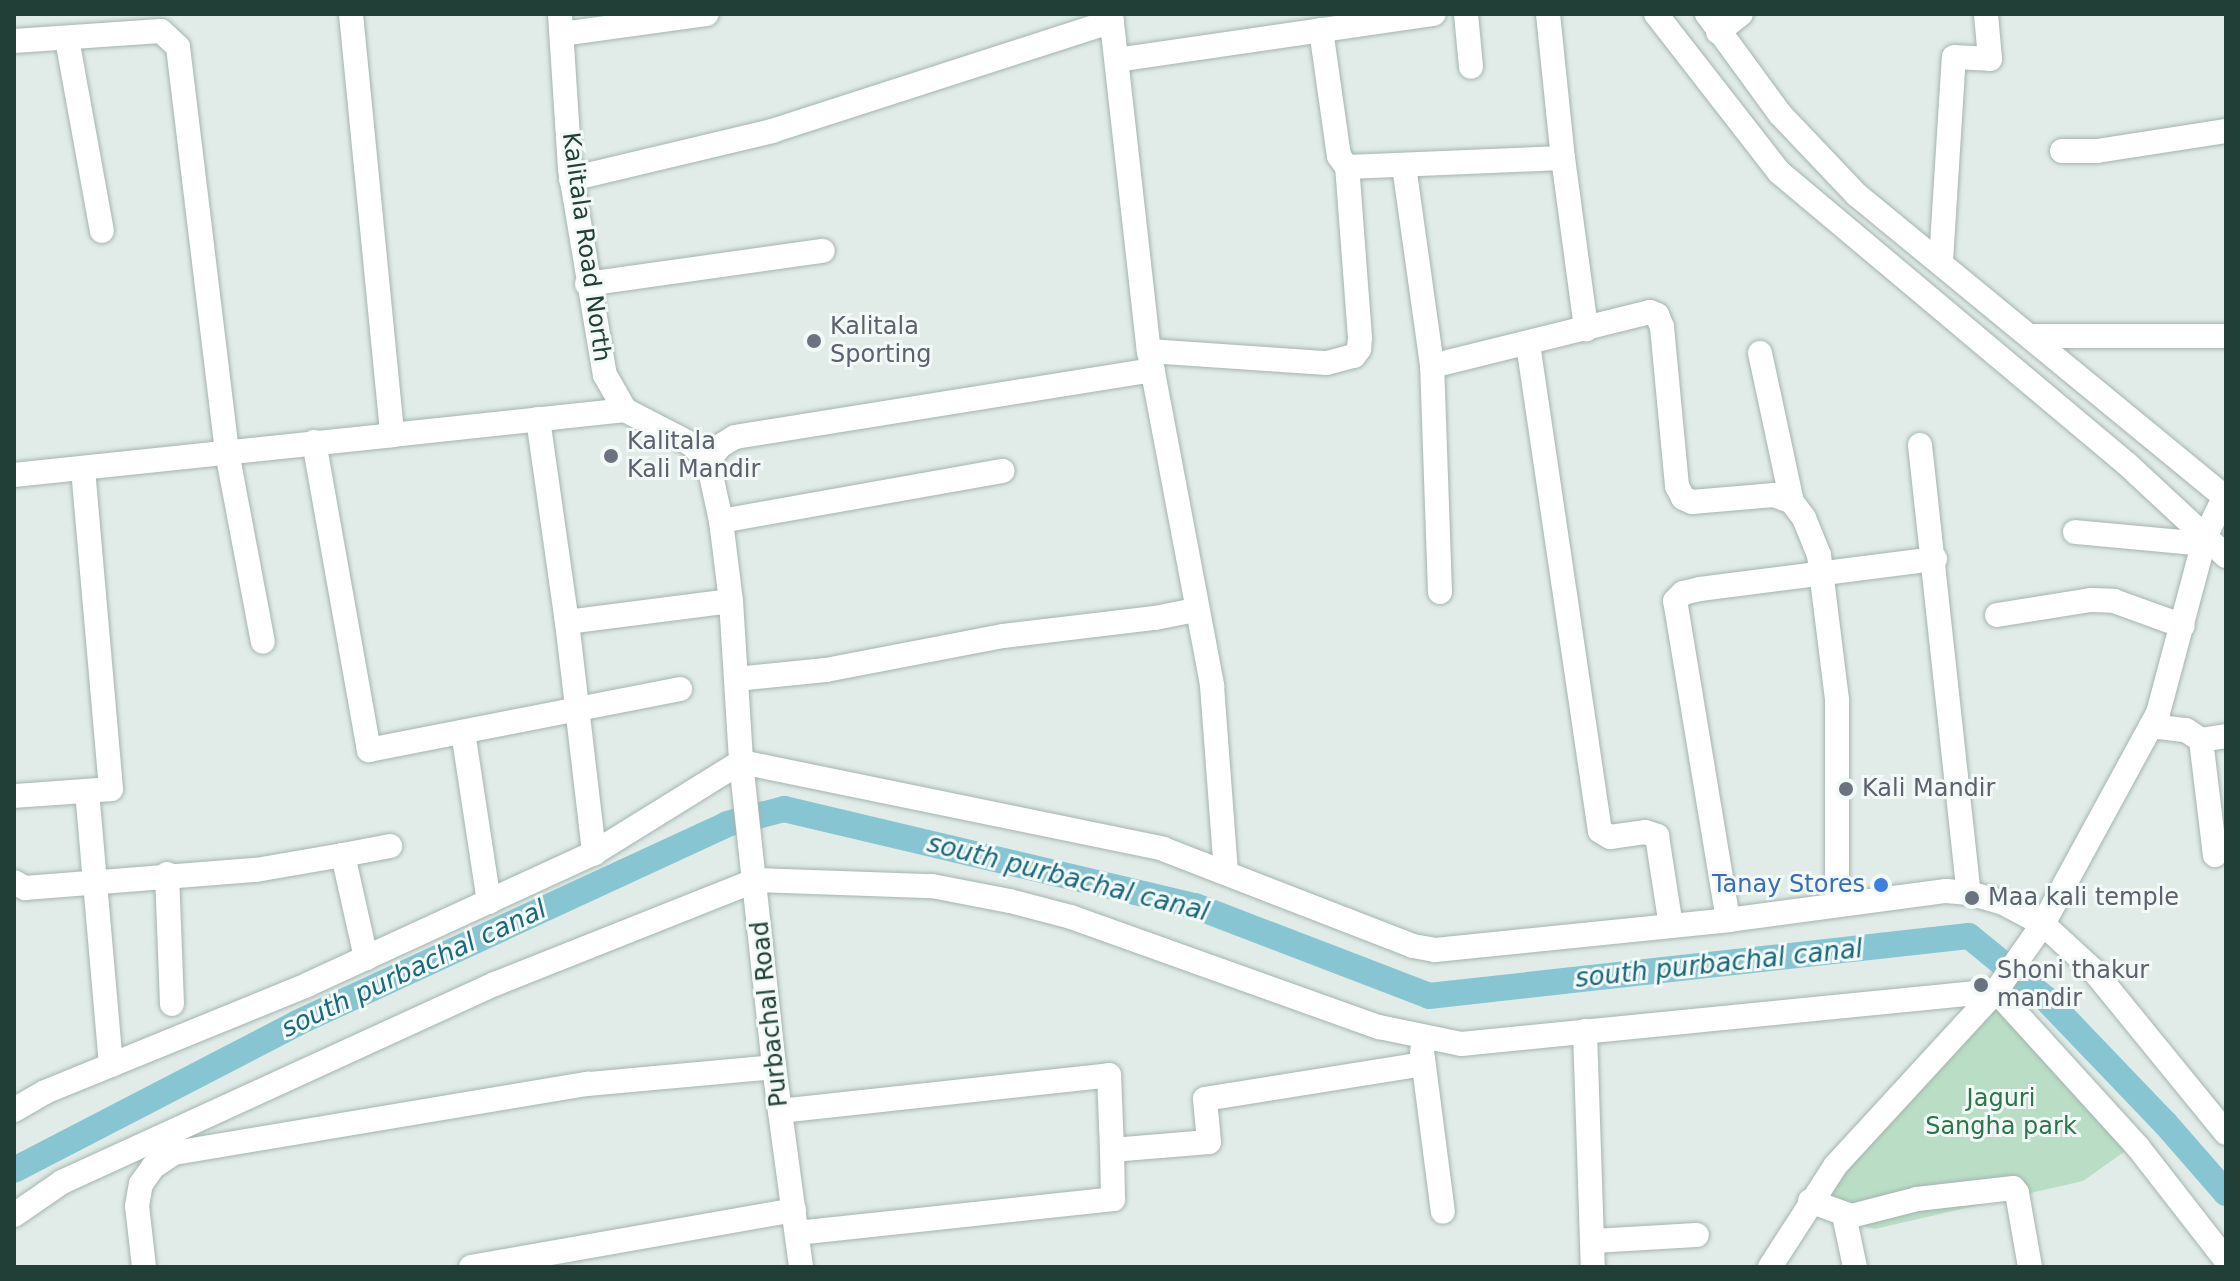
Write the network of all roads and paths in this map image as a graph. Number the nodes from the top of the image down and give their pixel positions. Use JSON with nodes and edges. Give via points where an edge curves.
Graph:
{"nodes":[{"id":1,"x":351,"y":14,"type":"edge"},
{"id":2,"x":707,"y":14,"type":"edge"},
{"id":3,"x":1434,"y":14,"type":"edge"},
{"id":4,"x":1466,"y":14,"type":"edge"},
{"id":5,"x":1548,"y":14,"type":"edge"},
{"id":6,"x":1656,"y":14,"type":"edge"},
{"id":7,"x":1741,"y":14,"type":"edge"},
{"id":8,"x":1986,"y":14,"type":"edge"},
{"id":9,"x":1112,"y":18,"type":"edge"},
{"id":10,"x":1712,"y":23,"type":"edge"},
{"id":11,"x":561,"y":24,"type":"edge"},
{"id":12,"x":169,"y":25,"type":"edge"},
{"id":13,"x":1321,"y":30,"type":"junction"},
{"id":14,"x":67,"y":39,"type":"junction"},
{"id":15,"x":14,"y":41,"type":"edge"},
{"id":16,"x":1117,"y":60,"type":"junction"},
{"id":17,"x":1471,"y":67,"type":"dead end"},
{"id":18,"x":2226,"y":131,"type":"edge"},
{"id":19,"x":2062,"y":151,"type":"dead end"},
{"id":20,"x":1563,"y":158,"type":"junction"},
{"id":21,"x":1404,"y":166,"type":"junction"},
{"id":22,"x":1347,"y":167,"type":"junction"},
{"id":23,"x":571,"y":179,"type":"junction"},
{"id":24,"x":102,"y":231,"type":"dead end"},
{"id":25,"x":823,"y":251,"type":"dead end"},
{"id":26,"x":1941,"y":261,"type":"junction"},
{"id":27,"x":587,"y":284,"type":"junction"},
{"id":28,"x":1586,"y":329,"type":"junction"},
{"id":29,"x":2031,"y":336,"type":"junction"},
{"id":30,"x":2226,"y":336,"type":"edge"},
{"id":31,"x":1528,"y":344,"type":"junction"},
{"id":32,"x":1760,"y":353,"type":"dead end"},
{"id":33,"x":1151,"y":360,"type":"junction"},
{"id":34,"x":1432,"y":366,"type":"junction"},
{"id":35,"x":625,"y":410,"type":"junction"},
{"id":36,"x":538,"y":419,"type":"junction"},
{"id":37,"x":392,"y":435,"type":"junction"},
{"id":38,"x":314,"y":442,"type":"junction"},
{"id":39,"x":1920,"y":445,"type":"dead end"},
{"id":40,"x":227,"y":452,"type":"junction"},
{"id":41,"x":708,"y":461,"type":"junction"},
{"id":42,"x":83,"y":468,"type":"junction"},
{"id":43,"x":1003,"y":471,"type":"dead end"},
{"id":44,"x":14,"y":475,"type":"edge"},
{"id":45,"x":2225,"y":496,"type":"edge"},
{"id":46,"x":1792,"y":502,"type":"junction"},
{"id":47,"x":721,"y":521,"type":"junction"},
{"id":48,"x":2075,"y":532,"type":"dead end"},
{"id":49,"x":2205,"y":541,"type":"junction"},
{"id":50,"x":2226,"y":556,"type":"edge"},
{"id":51,"x":1935,"y":559,"type":"junction"},
{"id":52,"x":1823,"y":574,"type":"junction"},
{"id":53,"x":1440,"y":592,"type":"dead end"},
{"id":54,"x":731,"y":601,"type":"junction"},
{"id":55,"x":1195,"y":610,"type":"junction"},
{"id":56,"x":1997,"y":615,"type":"dead end"},
{"id":57,"x":567,"y":622,"type":"junction"},
{"id":58,"x":2183,"y":626,"type":"junction"},
{"id":59,"x":263,"y":642,"type":"dead end"},
{"id":60,"x":736,"y":679,"type":"junction"},
{"id":61,"x":680,"y":689,"type":"dead end"},
{"id":62,"x":577,"y":710,"type":"junction"},
{"id":63,"x":2151,"y":726,"type":"junction"},
{"id":64,"x":463,"y":732,"type":"junction"},
{"id":65,"x":2226,"y":736,"type":"edge"},
{"id":66,"x":2201,"y":740,"type":"junction"},
{"id":67,"x":741,"y":762,"type":"junction"},
{"id":68,"x":87,"y":791,"type":"junction"},
{"id":69,"x":14,"y":796,"type":"edge"},
{"id":70,"x":390,"y":846,"type":"dead end"},
{"id":71,"x":594,"y":853,"type":"junction"},
{"id":72,"x":343,"y":855,"type":"junction"},
{"id":73,"x":2215,"y":855,"type":"dead end"},
{"id":74,"x":755,"y":868,"type":"junction"},
{"id":75,"x":1226,"y":871,"type":"junction"},
{"id":76,"x":167,"y":874,"type":"junction"},
{"id":77,"x":94,"y":880,"type":"junction"},
{"id":78,"x":14,"y":882,"type":"edge"},
{"id":79,"x":1969,"y":893,"type":"junction"},
{"id":80,"x":489,"y":902,"type":"junction"},
{"id":81,"x":1837,"y":903,"type":"junction"},
{"id":82,"x":1728,"y":920,"type":"junction"},
{"id":83,"x":2044,"y":921,"type":"junction"},
{"id":84,"x":1671,"y":926,"type":"junction"},
{"id":85,"x":366,"y":958,"type":"junction"},
{"id":86,"x":1999,"y":987,"type":"junction"},
{"id":87,"x":172,"y":1004,"type":"dead end"},
{"id":88,"x":1585,"y":1031,"type":"junction"},
{"id":89,"x":1420,"y":1037,"type":"junction"},
{"id":90,"x":1423,"y":1064,"type":"junction"},
{"id":91,"x":111,"y":1065,"type":"junction"},
{"id":92,"x":774,"y":1067,"type":"junction"},
{"id":93,"x":14,"y":1110,"type":"edge"},
{"id":94,"x":780,"y":1111,"type":"junction"},
{"id":95,"x":2226,"y":1133,"type":"edge"},
{"id":96,"x":1112,"y":1150,"type":"junction"},
{"id":97,"x":1810,"y":1201,"type":"junction"},
{"id":98,"x":1443,"y":1212,"type":"dead end"},
{"id":99,"x":14,"y":1215,"type":"edge"},
{"id":100,"x":1844,"y":1215,"type":"junction"},
{"id":101,"x":795,"y":1222,"type":"junction"},
{"id":102,"x":2200,"y":1227,"type":"junction"},
{"id":103,"x":1697,"y":1235,"type":"dead end"},
{"id":104,"x":1593,"y":1241,"type":"junction"},
{"id":105,"x":611,"y":1256,"type":"edge"},
{"id":106,"x":2226,"y":1260,"type":"edge"},
{"id":107,"x":144,"y":1267,"type":"edge"},
{"id":108,"x":471,"y":1267,"type":"edge"},
{"id":109,"x":801,"y":1267,"type":"edge"},
{"id":110,"x":1593,"y":1267,"type":"edge"},
{"id":111,"x":1770,"y":1267,"type":"edge"},
{"id":112,"x":1855,"y":1267,"type":"edge"},
{"id":113,"x":2030,"y":1267,"type":"edge"},
{"id":114,"x":2205,"y":1267,"type":"edge"}],
"edges":[{"from":1,"to":37,"type":"street"},
{"from":2,"to":11,"type":"street"},
{"from":3,"to":13,"type":"street"},
{"from":4,"to":17,"type":"street"},
{"from":5,"to":20,"type":"street"},
{"from":6,"to":49,"type":"street","via":[[1779,172],[2115,454]]},
{"from":7,"to":10,"type":"street"},
{"from":8,"to":26,"type":"street","via":[[1990,59],[1954,57]]},
{"from":9,"to":16,"type":"street"},
{"from":9,"to":23,"type":"street","via":[[772,131]]},
{"from":10,"to":26,"type":"street","via":[[1814,153],[1857,195]]},
{"from":11,"to":23,"type":"street","name":"Kalitala Road North"},
{"from":12,"to":14,"type":"street","via":[[161,31]]},
{"from":12,"to":40,"type":"street","via":[[180,59]]},
{"from":13,"to":16,"type":"street"},
{"from":13,"to":22,"type":"street","via":[[1339,156]]},
{"from":14,"to":15,"type":"street"},
{"from":14,"to":24,"type":"street"},
{"from":16,"to":33,"type":"street"},
{"from":18,"to":19,"type":"street","via":[[2097,151]]},
{"from":20,"to":21,"type":"street"},
{"from":20,"to":28,"type":"street"},
{"from":21,"to":22,"type":"street"},
{"from":21,"to":34,"type":"street"},
{"from":22,"to":33,"type":"street","via":[[1360,338],[1354,356],[1327,363]]},
{"from":23,"to":27,"type":"street","name":"Kalitala Road North"},
{"from":25,"to":27,"type":"street"},
{"from":26,"to":29,"type":"street"},
{"from":27,"to":35,"type":"street","name":"Kalitala Road North","via":[[605,375]]},
{"from":28,"to":31,"type":"street"},
{"from":28,"to":46,"type":"street","via":[[1650,312],[1657,315],[1677,486],[1683,498],[1692,502],[1774,495]]},
{"from":29,"to":30,"type":"street"},
{"from":29,"to":45,"type":"street"},
{"from":31,"to":34,"type":"street"},
{"from":31,"to":84,"type":"street","via":[[1600,831],[1610,837],[1645,832],[1657,836]]},
{"from":32,"to":46,"type":"street"},
{"from":33,"to":41,"type":"street","via":[[735,437]]},
{"from":33,"to":55,"type":"street"},
{"from":34,"to":53,"type":"street"},
{"from":35,"to":36,"type":"street"},
{"from":35,"to":41,"type":"street","via":[[691,444]]},
{"from":36,"to":37,"type":"street"},
{"from":36,"to":57,"type":"street"},
{"from":37,"to":38,"type":"street"},
{"from":38,"to":40,"type":"street"},
{"from":38,"to":64,"type":"street","via":[[369,750]]},
{"from":39,"to":51,"type":"street"},
{"from":40,"to":42,"type":"street"},
{"from":40,"to":59,"type":"street"},
{"from":41,"to":47,"type":"street"},
{"from":42,"to":44,"type":"street"},
{"from":42,"to":68,"type":"street","via":[[111,789]]},
{"from":43,"to":47,"type":"street"},
{"from":45,"to":49,"type":"street"},
{"from":46,"to":52,"type":"street","via":[[1814,539]]},
{"from":47,"to":54,"type":"street"},
{"from":48,"to":49,"type":"street"},
{"from":49,"to":50,"type":"street"},
{"from":49,"to":58,"type":"street"},
{"from":51,"to":52,"type":"street"},
{"from":51,"to":79,"type":"street"},
{"from":52,"to":81,"type":"street","via":[[1837,700]]},
{"from":52,"to":82,"type":"street","via":[[1700,589],[1675,601]]},
{"from":54,"to":57,"type":"street"},
{"from":54,"to":60,"type":"street"},
{"from":55,"to":60,"type":"street","via":[[1003,636],[826,670]]},
{"from":55,"to":75,"type":"street","via":[[1212,686]]},
{"from":56,"to":58,"type":"street","via":[[2114,601]]},
{"from":57,"to":62,"type":"street"},
{"from":58,"to":63,"type":"street"},
{"from":60,"to":67,"type":"street"},
{"from":61,"to":62,"type":"street"},
{"from":62,"to":64,"type":"street"},
{"from":62,"to":71,"type":"street"},
{"from":63,"to":66,"type":"street","via":[[2186,730]]},
{"from":63,"to":83,"type":"street"},
{"from":64,"to":80,"type":"street"},
{"from":65,"to":66,"type":"street"},
{"from":66,"to":73,"type":"street"},
{"from":67,"to":71,"type":"street"},
{"from":67,"to":74,"type":"street","name":"Purbachal Road"},
{"from":67,"to":75,"type":"street","via":[[1132,841]]},
{"from":68,"to":69,"type":"street"},
{"from":68,"to":77,"type":"street"},
{"from":70,"to":72,"type":"street"},
{"from":71,"to":80,"type":"street"},
{"from":72,"to":76,"type":"street","via":[[256,870]]},
{"from":72,"to":85,"type":"street"},
{"from":74,"to":89,"type":"street","via":[[932,886],[1010,901],[1071,917],[1342,1015]]},
{"from":74,"to":92,"type":"street","name":"Purbachal Road"},
{"from":74,"to":99,"type":"street","via":[[62,1182]]},
{"from":75,"to":84,"type":"street","via":[[1413,946],[1435,950]]},
{"from":76,"to":77,"type":"street"},
{"from":76,"to":87,"type":"street"},
{"from":77,"to":78,"type":"street","via":[[25,888]]},
{"from":77,"to":91,"type":"street"},
{"from":79,"to":81,"type":"street"},
{"from":79,"to":83,"type":"street"},
{"from":80,"to":85,"type":"street"},
{"from":81,"to":82,"type":"street"},
{"from":82,"to":84,"type":"street"},
{"from":83,"to":86,"type":"street"},
{"from":83,"to":95,"type":"street","via":[[2093,970]]},
{"from":85,"to":91,"type":"street"},
{"from":86,"to":88,"type":"street"},
{"from":86,"to":97,"type":"street","via":[[1847,1151]]},
{"from":86,"to":102,"type":"street"},
{"from":88,"to":89,"type":"street","via":[[1461,1044]]},
{"from":88,"to":104,"type":"street"},
{"from":89,"to":90,"type":"street"},
{"from":90,"to":96,"type":"street","via":[[1205,1099],[1209,1142]]},
{"from":90,"to":98,"type":"street"},
{"from":91,"to":93,"type":"street"},
{"from":92,"to":94,"type":"street","name":"Purbachal Road"},
{"from":92,"to":107,"type":"street","via":[[588,1084],[174,1153],[153,1167],[141,1184],[137,1206]]},
{"from":94,"to":96,"type":"street","via":[[1109,1075]]},
{"from":94,"to":101,"type":"street","name":"Purbachal Road"},
{"from":96,"to":101,"type":"street","via":[[1113,1199]]},
{"from":97,"to":100,"type":"street"},
{"from":97,"to":111,"type":"street"},
{"from":100,"to":112,"type":"street"},
{"from":100,"to":113,"type":"street","via":[[1917,1199],[2013,1188]]},
{"from":101,"to":105,"type":"street"},
{"from":101,"to":109,"type":"street","name":"Purbachal Road"},
{"from":102,"to":106,"type":"street"},
{"from":102,"to":114,"type":"street"},
{"from":103,"to":104,"type":"street"},
{"from":104,"to":110,"type":"street"},
{"from":105,"to":108,"type":"street"}]}
